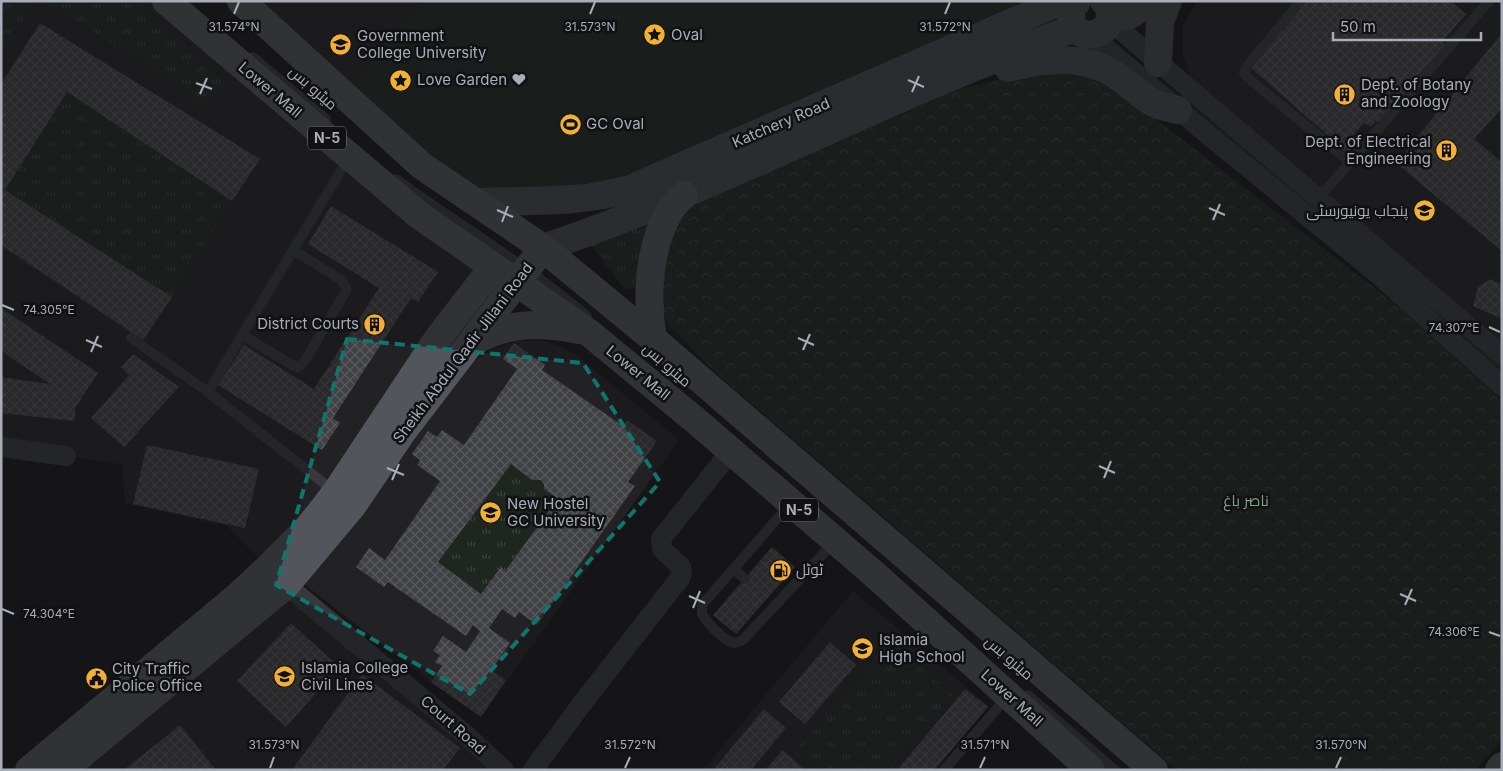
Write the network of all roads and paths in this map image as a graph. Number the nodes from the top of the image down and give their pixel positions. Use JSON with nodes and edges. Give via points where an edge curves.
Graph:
{"nodes":[{"id":1,"x":166,"y":1,"type":"edge"},
{"id":2,"x":241,"y":1,"type":"edge"},
{"id":3,"x":1149,"y":1,"type":"edge"},
{"id":4,"x":1168,"y":1,"type":"edge"},
{"id":5,"x":1301,"y":1,"type":"edge"},
{"id":6,"x":1490,"y":1,"type":"edge"},
{"id":7,"x":1092,"y":16,"type":"edge"},
{"id":8,"x":248,"y":53,"type":"dead end"},
{"id":9,"x":1158,"y":62,"type":"junction"},
{"id":10,"x":953,"y":77,"type":"junction"},
{"id":11,"x":1178,"y":110,"type":"junction"},
{"id":12,"x":335,"y":127,"type":"dead end"},
{"id":13,"x":349,"y":157,"type":"junction"},
{"id":14,"x":1350,"y":162,"type":"junction"},
{"id":15,"x":386,"y":172,"type":"dead end"},
{"id":16,"x":684,"y":195,"type":"junction"},
{"id":17,"x":1318,"y":199,"type":"junction"},
{"id":18,"x":476,"y":202,"type":"junction"},
{"id":19,"x":543,"y":248,"type":"junction"},
{"id":20,"x":293,"y":250,"type":"junction"},
{"id":21,"x":493,"y":267,"type":"junction"},
{"id":22,"x":517,"y":284,"type":"junction"},
{"id":23,"x":590,"y":327,"type":"junction"},
{"id":24,"x":242,"y":335,"type":"junction"},
{"id":25,"x":131,"y":338,"type":"dead end"},
{"id":26,"x":469,"y":345,"type":"junction"},
{"id":27,"x":646,"y":350,"type":"junction"},
{"id":28,"x":1502,"y":355,"type":"edge"},
{"id":29,"x":1502,"y":386,"type":"edge"},
{"id":30,"x":208,"y":392,"type":"junction"},
{"id":31,"x":2,"y":449,"type":"edge"},
{"id":32,"x":731,"y":451,"type":"junction"},
{"id":33,"x":66,"y":456,"type":"dead end"},
{"id":34,"x":336,"y":492,"type":"junction"},
{"id":35,"x":791,"y":503,"type":"junction"},
{"id":36,"x":835,"y":540,"type":"junction"},
{"id":37,"x":734,"y":569,"type":"junction"},
{"id":38,"x":745,"y":578,"type":"dead end"},
{"id":39,"x":286,"y":585,"type":"junction"},
{"id":40,"x":925,"y":606,"type":"dead end"},
{"id":41,"x":1016,"y":694,"type":"junction"},
{"id":42,"x":1502,"y":766,"type":"edge"},
{"id":43,"x":29,"y":770,"type":"edge"},
{"id":44,"x":63,"y":770,"type":"edge"},
{"id":45,"x":504,"y":770,"type":"edge"},
{"id":46,"x":533,"y":770,"type":"edge"},
{"id":47,"x":944,"y":770,"type":"edge"},
{"id":48,"x":1091,"y":770,"type":"edge"},
{"id":49,"x":1115,"y":770,"type":"edge"},
{"id":50,"x":1154,"y":770,"type":"edge"},
{"id":51,"x":1499,"y":770,"type":"edge"}],
"edges":[{"from":1,"to":13,"type":"main road","name":"Lower Mall","number":"N-5"},
{"from":2,"to":18,"type":"main road","number":"N-5","via":[[422,166]]},
{"from":3,"to":7,"type":"main road","name":"Katchery Road","via":[[1132,14]]},
{"from":4,"to":9,"type":"main road","via":[[1160,22]]},
{"from":5,"to":14,"type":"lane","via":[[1244,73]]},
{"from":6,"to":14,"type":"lane"},
{"from":7,"to":9,"type":"street"},
{"from":7,"to":10,"type":"main road","name":"Katchery Road"},
{"from":7,"to":11,"type":"street"},
{"from":7,"to":18,"type":"main road","name":"Katchery Road","via":[[1066,2],[1052,5],[632,188],[586,199]]},
{"from":8,"to":12,"type":"lane","name":"میٹرو بس"},
{"from":9,"to":17,"type":"street"},
{"from":10,"to":11,"type":"main road","via":[[1036,61],[1074,61],[1113,73],[1153,103]]},
{"from":10,"to":16,"type":"main road","name":"Katchery Road"},
{"from":11,"to":29,"type":"street","via":[[1379,275]]},
{"from":13,"to":20,"type":"lane"},
{"from":13,"to":21,"type":"main road","name":"Lower Mall","number":"N-5","via":[[420,216]]},
{"from":14,"to":17,"type":"lane"},
{"from":15,"to":23,"type":"lane","via":[[556,289]]},
{"from":16,"to":19,"type":"main road","name":"Katchery Road"},
{"from":16,"to":27,"type":"main road","via":[[672,208],[662,228],[653,258]]},
{"from":17,"to":28,"type":"street"},
{"from":18,"to":19,"type":"main road","number":"N-5"},
{"from":19,"to":21,"type":"main road"},
{"from":19,"to":22,"type":"main road","name":"Sheikh Abdul Qadir Jillani Road"},
{"from":19,"to":27,"type":"main road","number":"N-5"},
{"from":20,"to":24,"type":"lane"},
{"from":20,"to":24,"type":"lane","via":[[341,280],[346,287],[306,360],[299,367],[294,366]]},
{"from":21,"to":22,"type":"main road","name":"Lower Mall","number":"N-5"},
{"from":21,"to":34,"type":"main road","name":"Sheikh Abdul Qadir Jillani Road","via":[[439,337]]},
{"from":22,"to":23,"type":"main road","name":"Lower Mall","number":"N-5"},
{"from":22,"to":26,"type":"main road","name":"Sheikh Abdul Qadir Jillani Road"},
{"from":23,"to":26,"type":"main road","via":[[538,324],[499,330]]},
{"from":23,"to":32,"type":"main road","name":"Lower Mall","number":"N-5"},
{"from":24,"to":30,"type":"lane"},
{"from":25,"to":30,"type":"lane"},
{"from":26,"to":39,"type":"main road","name":"Sheikh Abdul Qadir Jillani Road","via":[[403,431],[353,504]]},
{"from":27,"to":40,"type":"lane","name":"میٹرو بس"},
{"from":27,"to":50,"type":"main road","number":"N-5"},
{"from":30,"to":34,"type":"lane"},
{"from":31,"to":33,"type":"street"},
{"from":32,"to":35,"type":"main road","name":"Lower Mall","number":"N-5"},
{"from":32,"to":46,"type":"street","via":[[662,536],[662,549],[680,566],[680,578]]},
{"from":34,"to":43,"type":"main road","name":"Sheikh Abdul Qadir Jillani Road","via":[[307,529],[269,567]]},
{"from":35,"to":36,"type":"main road","name":"Lower Mall","number":"N-5"},
{"from":35,"to":37,"type":"lane"},
{"from":36,"to":37,"type":"lane","via":[[772,601],[743,640],[734,643],[707,622],[701,611],[702,605]]},
{"from":36,"to":41,"type":"main road","name":"Lower Mall","number":"N-5"},
{"from":37,"to":38,"type":"lane"},
{"from":39,"to":44,"type":"main road","name":"Sheikh Abdul Qadir Jillani Road"},
{"from":39,"to":45,"type":"street","name":"Court Road"},
{"from":41,"to":47,"type":"lane"},
{"from":41,"to":48,"type":"main road","name":"Lower Mall","number":"N-5"},
{"from":41,"to":49,"type":"lane","name":"میٹرو بس"},
{"from":42,"to":51,"type":"main road"}]}
